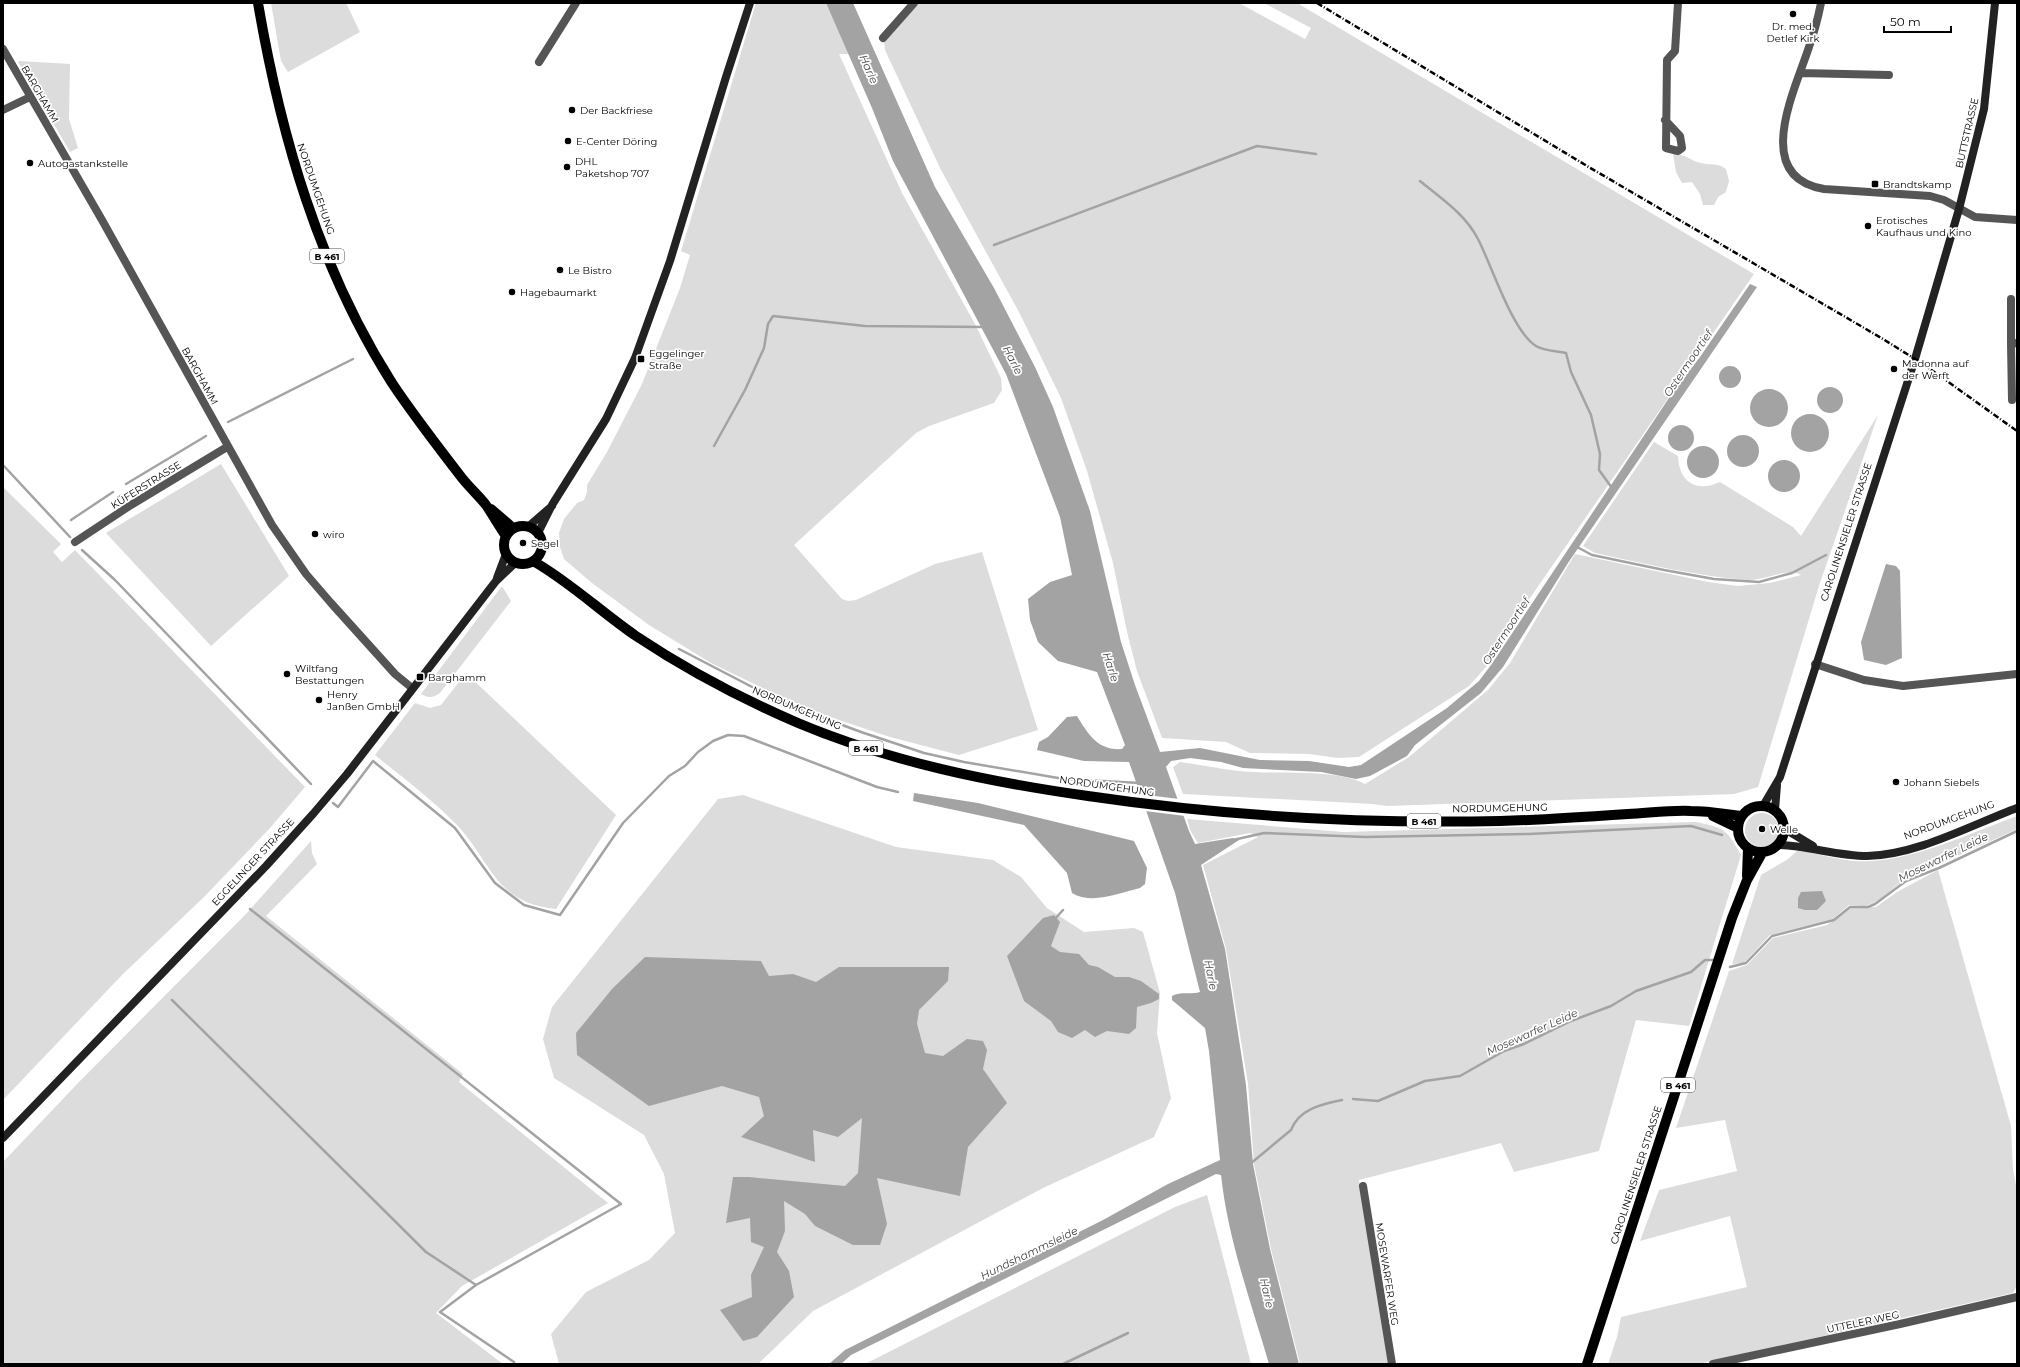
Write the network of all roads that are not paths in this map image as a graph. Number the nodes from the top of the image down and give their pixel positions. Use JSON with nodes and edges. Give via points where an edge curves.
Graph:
{"nodes":[{"id":1,"x":258,"y":3,"type":"edge"},
{"id":2,"x":576,"y":3,"type":"edge"},
{"id":3,"x":750,"y":3,"type":"edge"},
{"id":4,"x":914,"y":3,"type":"edge"},
{"id":5,"x":1678,"y":3,"type":"edge"},
{"id":6,"x":1821,"y":3,"type":"edge"},
{"id":7,"x":1995,"y":3,"type":"edge"},
{"id":8,"x":883,"y":38,"type":"dead end"},
{"id":9,"x":3,"y":49,"type":"edge"},
{"id":10,"x":539,"y":62,"type":"dead end"},
{"id":11,"x":1800,"y":73,"type":"junction"},
{"id":12,"x":1889,"y":75,"type":"dead end"},
{"id":13,"x":30,"y":97,"type":"junction"},
{"id":14,"x":3,"y":110,"type":"edge"},
{"id":15,"x":1665,"y":120,"type":"dead end"},
{"id":16,"x":1959,"y":209,"type":"junction"},
{"id":17,"x":2017,"y":220,"type":"edge"},
{"id":18,"x":1936,"y":288,"type":"joint"},
{"id":19,"x":2011,"y":299,"type":"dead end"},
{"id":20,"x":2014,"y":344,"type":"edge"},
{"id":21,"x":2012,"y":400,"type":"dead end"},
{"id":22,"x":227,"y":447,"type":"junction"},
{"id":23,"x":486,"y":505,"type":"junction"},
{"id":24,"x":552,"y":505,"type":"junction"},
{"id":25,"x":529,"y":526,"type":"junction"},
{"id":26,"x":513,"y":528,"type":"junction"},
{"id":27,"x":538,"y":533,"type":"junction"},
{"id":28,"x":506,"y":536,"type":"junction"},
{"id":29,"x":75,"y":542,"type":"dead end"},
{"id":30,"x":541,"y":551,"type":"junction"},
{"id":31,"x":506,"y":554,"type":"junction"},
{"id":32,"x":533,"y":561,"type":"junction"},
{"id":33,"x":516,"y":562,"type":"junction"},
{"id":34,"x":556,"y":574,"type":"junction"},
{"id":35,"x":496,"y":581,"type":"junction"},
{"id":36,"x":1815,"y":664,"type":"junction"},
{"id":37,"x":2017,"y":674,"type":"edge"},
{"id":38,"x":412,"y":688,"type":"junction"},
{"id":39,"x":1778,"y":782,"type":"junction"},
{"id":40,"x":1763,"y":806,"type":"junction"},
{"id":41,"x":2017,"y":808,"type":"edge"},
{"id":42,"x":1775,"y":810,"type":"junction"},
{"id":43,"x":1706,"y":812,"type":"junction"},
{"id":44,"x":1742,"y":816,"type":"junction"},
{"id":45,"x":1738,"y":828,"type":"junction"},
{"id":46,"x":1785,"y":829,"type":"junction"},
{"id":47,"x":1780,"y":845,"type":"junction"},
{"id":48,"x":1748,"y":848,"type":"junction"},
{"id":49,"x":1818,"y":848,"type":"junction"},
{"id":50,"x":1762,"y":853,"type":"junction"},
{"id":51,"x":1747,"y":880,"type":"junction"},
{"id":52,"x":3,"y":1138,"type":"edge"},
{"id":53,"x":1363,"y":1186,"type":"dead end"},
{"id":54,"x":2017,"y":1297,"type":"edge"},
{"id":55,"x":1392,"y":1364,"type":"edge"},
{"id":56,"x":1587,"y":1364,"type":"edge"},
{"id":57,"x":1713,"y":1364,"type":"edge"}],
"edges":[{"from":1,"to":23,"type":"main road","name":"NORDUMGEHUNG","number":"B 461","via":[[277,101],[290,152],[311,217],[334,273],[358,325],[392,383],[435,443]]},
{"from":2,"to":10,"type":"street"},
{"from":3,"to":24,"type":"street","via":[[670,261],[636,358],[606,419]]},
{"from":4,"to":8,"type":"street"},
{"from":5,"to":15,"type":"street","via":[[1675,52],[1667,60]]},
{"from":6,"to":11,"type":"street"},
{"from":7,"to":16,"type":"street","name":"BUTTSTRASSE","via":[[1984,109]]},
{"from":9,"to":13,"type":"street","name":"BARGHAMM"},
{"from":11,"to":12,"type":"street"},
{"from":11,"to":16,"type":"street","via":[[1789,103],[1783,143],[1786,162],[1797,177],[1814,188],[1930,196],[1944,200]]},
{"from":13,"to":14,"type":"street"},
{"from":13,"to":22,"type":"street","name":"BARGHAMM","via":[[130,268]]},
{"from":16,"to":17,"type":"street","via":[[1981,218]]},
{"from":16,"to":18,"type":"street","name":"BUTTSTRASSE"},
{"from":18,"to":36,"type":"street","name":"CAROLINENSIELER STRASSE"},
{"from":19,"to":20,"type":"street"},
{"from":20,"to":21,"type":"street"},
{"from":22,"to":29,"type":"street","name":"KÜFERSTRASSE"},
{"from":22,"to":38,"type":"street","name":"BARGHAMM","via":[[260,506],[306,574],[395,674]]},
{"from":23,"to":26,"type":"main road","name":"NORDUMGEHUNG","number":"B 461"},
{"from":23,"to":28,"type":"main road","name":"NORDUMGEHUNG","number":"B 461"},
{"from":24,"to":25,"type":"street"},
{"from":24,"to":27,"type":"street"},
{"from":25,"to":26,"type":"main road"},
{"from":25,"to":27,"type":"main road"},
{"from":26,"to":28,"type":"main road"},
{"from":27,"to":30,"type":"main road","name":"NORDUMGEHUNG","number":"B 461"},
{"from":28,"to":31,"type":"main road"},
{"from":30,"to":32,"type":"main road"},
{"from":30,"to":34,"type":"main road","name":"NORDUMGEHUNG","number":"B 461"},
{"from":31,"to":33,"type":"main road"},
{"from":31,"to":35,"type":"street","name":"EGGELINGER STRASSE"},
{"from":32,"to":33,"type":"main road","via":[[527,564]]},
{"from":32,"to":34,"type":"main road","name":"NORDUMGEHUNG","number":"B 461"},
{"from":33,"to":35,"type":"street","name":"EGGELINGER STRASSE"},
{"from":34,"to":43,"type":"main road","name":"NORDUMGEHUNG","number":"B 461","via":[[632,633],[692,671],[742,698],[850,744],[958,773],[1135,803],[1322,818],[1500,821]]},
{"from":35,"to":38,"type":"street","name":"EGGELINGER STRASSE"},
{"from":36,"to":37,"type":"street","via":[[1864,680],[1903,686]]},
{"from":36,"to":39,"type":"street","name":"CAROLINENSIELER STRASSE"},
{"from":38,"to":52,"type":"street","name":"EGGELINGER STRASSE","via":[[347,774],[266,866]]},
{"from":39,"to":40,"type":"street","name":"CAROLINENSIELER STRASSE"},
{"from":39,"to":42,"type":"street","name":"CAROLINENSIELER STRASSE"},
{"from":40,"to":42,"type":"main road"},
{"from":40,"to":44,"type":"main road","via":[[1751,808]]},
{"from":41,"to":49,"type":"street","name":"NORDUMGEHUNG","via":[[1930,842],[1887,854],[1853,856]]},
{"from":42,"to":46,"type":"main road","via":[[1780,815]]},
{"from":43,"to":44,"type":"main road","name":"NORDUMGEHUNG","number":"B 461"},
{"from":43,"to":45,"type":"main road","name":"NORDUMGEHUNG","number":"B 461"},
{"from":44,"to":45,"type":"main road"},
{"from":45,"to":48,"type":"main road","via":[[1740,839]]},
{"from":46,"to":47,"type":"main road"},
{"from":46,"to":49,"type":"street","name":"NORDUMGEHUNG"},
{"from":47,"to":49,"type":"street","name":"NORDUMGEHUNG"},
{"from":47,"to":50,"type":"main road","name":"NORDUMGEHUNG"},
{"from":48,"to":50,"type":"main road"},
{"from":48,"to":51,"type":"main road","name":"CAROLINENSIELER STRASSE","number":"B 461"},
{"from":50,"to":51,"type":"main road","name":"CAROLINENSIELER STRASSE","number":"B 461"},
{"from":51,"to":56,"type":"main road","name":"CAROLINENSIELER STRASSE","number":"B 461"},
{"from":53,"to":55,"type":"street","name":"MOSEWARFER WEG"},
{"from":54,"to":57,"type":"street","name":"UTTELER WEG"}]}
